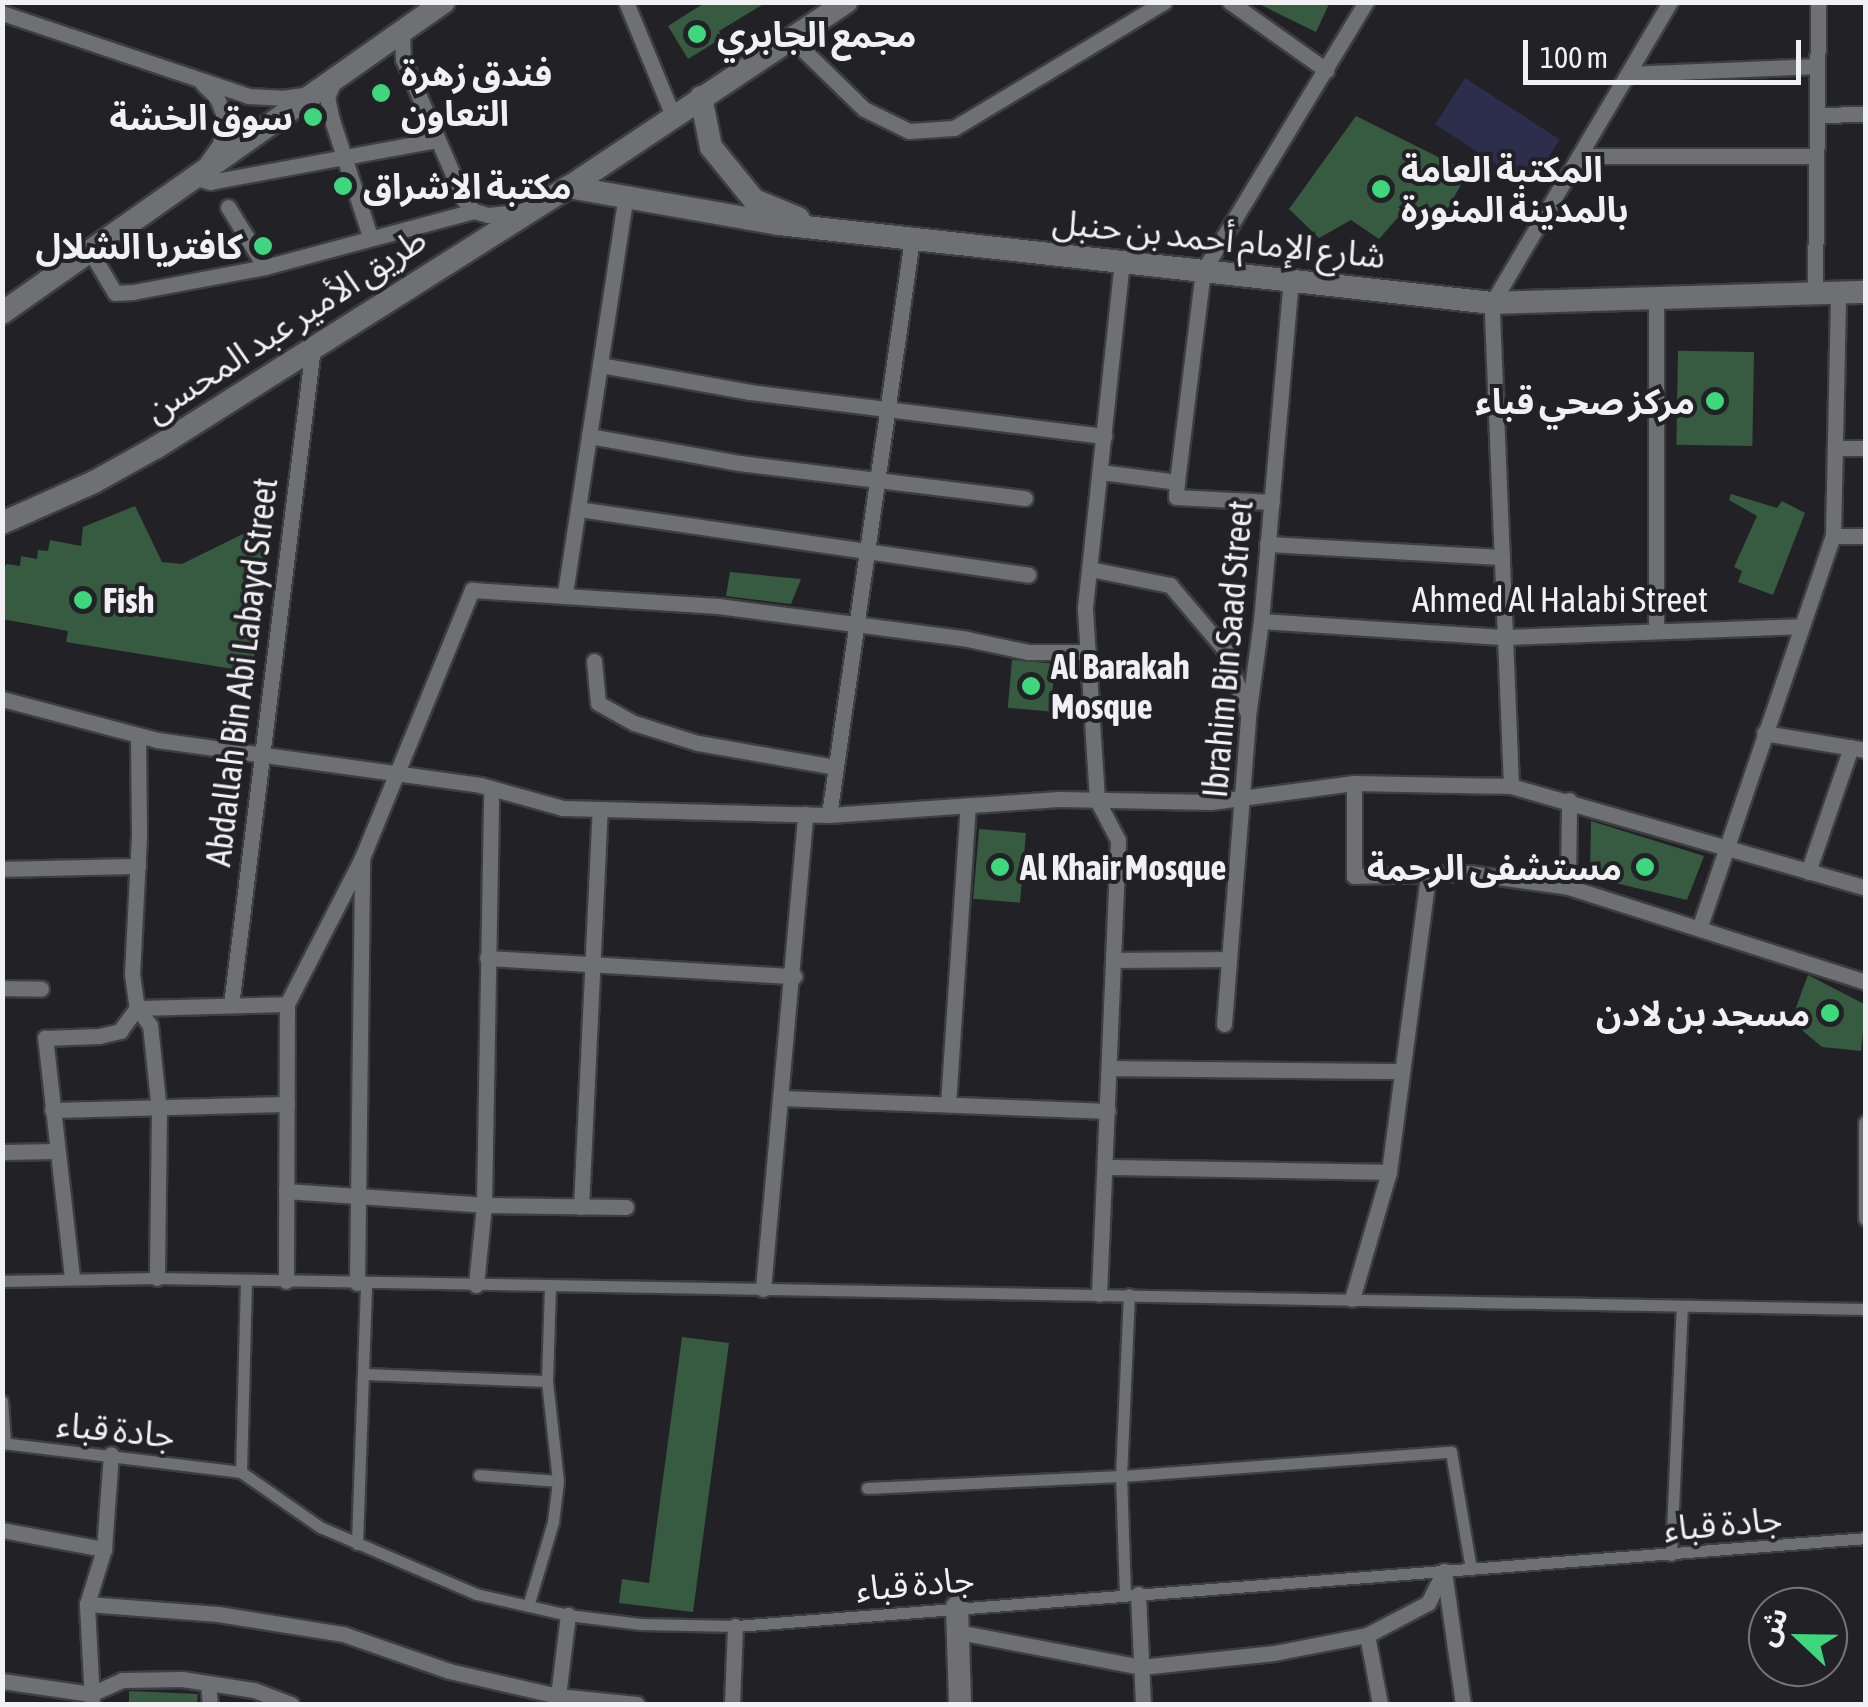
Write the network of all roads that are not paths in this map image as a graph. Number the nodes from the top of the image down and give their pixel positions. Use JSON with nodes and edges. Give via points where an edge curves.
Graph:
{"nodes":[{"id":1,"x":444,"y":2,"type":"edge"},
{"id":2,"x":626,"y":2,"type":"edge"},
{"id":3,"x":846,"y":2,"type":"edge"},
{"id":4,"x":1164,"y":2,"type":"edge"},
{"id":5,"x":1230,"y":2,"type":"edge"},
{"id":6,"x":1366,"y":2,"type":"edge"},
{"id":7,"x":1670,"y":2,"type":"edge"},
{"id":8,"x":1818,"y":2,"type":"edge"},
{"id":9,"x":419,"y":9,"type":"edge"},
{"id":10,"x":2,"y":13,"type":"edge"},
{"id":11,"x":402,"y":32,"type":"junction"},
{"id":12,"x":790,"y":38,"type":"junction"},
{"id":13,"x":1817,"y":66,"type":"junction"},
{"id":14,"x":1326,"y":70,"type":"junction"},
{"id":15,"x":1628,"y":74,"type":"junction"},
{"id":16,"x":202,"y":84,"type":"junction"},
{"id":17,"x":326,"y":87,"type":"junction"},
{"id":18,"x":701,"y":97,"type":"junction"},
{"id":19,"x":1866,"y":114,"type":"edge"},
{"id":20,"x":1817,"y":115,"type":"junction"},
{"id":21,"x":673,"y":116,"type":"junction"},
{"id":22,"x":437,"y":140,"type":"junction"},
{"id":23,"x":1579,"y":156,"type":"junction"},
{"id":24,"x":1816,"y":156,"type":"junction"},
{"id":25,"x":346,"y":157,"type":"junction"},
{"id":26,"x":196,"y":178,"type":"junction"},
{"id":27,"x":569,"y":187,"type":"junction"},
{"id":28,"x":626,"y":199,"type":"junction"},
{"id":29,"x":228,"y":208,"type":"dead end"},
{"id":30,"x":474,"y":211,"type":"junction"},
{"id":31,"x":525,"y":211,"type":"junction"},
{"id":32,"x":824,"y":229,"type":"junction"},
{"id":33,"x":370,"y":236,"type":"junction"},
{"id":34,"x":912,"y":239,"type":"junction"},
{"id":35,"x":90,"y":251,"type":"junction"},
{"id":36,"x":1122,"y":262,"type":"junction"},
{"id":37,"x":265,"y":267,"type":"junction"},
{"id":38,"x":1203,"y":271,"type":"junction"},
{"id":39,"x":1291,"y":280,"type":"junction"},
{"id":40,"x":1827,"y":292,"type":"junction"},
{"id":41,"x":1866,"y":292,"type":"edge"},
{"id":42,"x":1656,"y":298,"type":"junction"},
{"id":43,"x":1492,"y":303,"type":"junction"},
{"id":44,"x":2,"y":312,"type":"edge"},
{"id":45,"x":314,"y":347,"type":"junction"},
{"id":46,"x":600,"y":365,"type":"junction"},
{"id":47,"x":888,"y":406,"type":"junction"},
{"id":48,"x":589,"y":436,"type":"junction"},
{"id":49,"x":1104,"y":436,"type":"junction"},
{"id":50,"x":1835,"y":448,"type":"junction"},
{"id":51,"x":1866,"y":448,"type":"edge"},
{"id":52,"x":1100,"y":472,"type":"junction"},
{"id":53,"x":878,"y":478,"type":"junction"},
{"id":54,"x":1177,"y":482,"type":"junction"},
{"id":55,"x":1025,"y":498,"type":"dead end"},
{"id":56,"x":1272,"y":502,"type":"junction"},
{"id":57,"x":578,"y":509,"type":"junction"},
{"id":58,"x":2,"y":522,"type":"edge"},
{"id":59,"x":1833,"y":536,"type":"junction"},
{"id":60,"x":1866,"y":536,"type":"edge"},
{"id":61,"x":1268,"y":544,"type":"junction"},
{"id":62,"x":866,"y":553,"type":"junction"},
{"id":63,"x":1502,"y":558,"type":"junction"},
{"id":64,"x":1090,"y":568,"type":"junction"},
{"id":65,"x":1028,"y":575,"type":"dead end"},
{"id":66,"x":565,"y":593,"type":"junction"},
{"id":67,"x":1261,"y":621,"type":"junction"},
{"id":68,"x":856,"y":626,"type":"junction"},
{"id":69,"x":1800,"y":626,"type":"junction"},
{"id":70,"x":1656,"y":631,"type":"junction"},
{"id":71,"x":1505,"y":637,"type":"junction"},
{"id":72,"x":1088,"y":652,"type":"junction"},
{"id":73,"x":594,"y":661,"type":"dead end"},
{"id":74,"x":2,"y":700,"type":"edge"},
{"id":75,"x":1248,"y":716,"type":"junction"},
{"id":76,"x":1764,"y":733,"type":"junction"},
{"id":77,"x":138,"y":736,"type":"junction"},
{"id":78,"x":1858,"y":748,"type":"edge"},
{"id":79,"x":260,"y":756,"type":"junction"},
{"id":80,"x":836,"y":767,"type":"junction"},
{"id":81,"x":396,"y":774,"type":"junction"},
{"id":82,"x":1354,"y":783,"type":"junction"},
{"id":83,"x":1511,"y":786,"type":"junction"},
{"id":84,"x":490,"y":788,"type":"junction"},
{"id":85,"x":1244,"y":797,"type":"junction"},
{"id":86,"x":1097,"y":800,"type":"junction"},
{"id":87,"x":1569,"y":800,"type":"junction"},
{"id":88,"x":968,"y":806,"type":"junction"},
{"id":89,"x":600,"y":810,"type":"junction"},
{"id":90,"x":805,"y":814,"type":"junction"},
{"id":91,"x":829,"y":815,"type":"junction"},
{"id":92,"x":1726,"y":849,"type":"junction"},
{"id":93,"x":362,"y":858,"type":"junction"},
{"id":94,"x":138,"y":866,"type":"junction"},
{"id":95,"x":2,"y":869,"type":"edge"},
{"id":96,"x":1808,"y":872,"type":"junction"},
{"id":97,"x":1428,"y":876,"type":"junction"},
{"id":98,"x":1568,"y":888,"type":"junction"},
{"id":99,"x":1866,"y":888,"type":"edge"},
{"id":100,"x":1700,"y":926,"type":"junction"},
{"id":101,"x":487,"y":958,"type":"junction"},
{"id":102,"x":1230,"y":959,"type":"junction"},
{"id":103,"x":1115,"y":960,"type":"junction"},
{"id":104,"x":590,"y":963,"type":"junction"},
{"id":105,"x":794,"y":976,"type":"junction"},
{"id":106,"x":1866,"y":982,"type":"edge"},
{"id":107,"x":2,"y":988,"type":"edge"},
{"id":108,"x":42,"y":989,"type":"dead end"},
{"id":109,"x":287,"y":1004,"type":"junction"},
{"id":110,"x":230,"y":1006,"type":"junction"},
{"id":111,"x":137,"y":1008,"type":"junction"},
{"id":112,"x":1224,"y":1024,"type":"dead end"},
{"id":113,"x":1110,"y":1068,"type":"junction"},
{"id":114,"x":1402,"y":1071,"type":"junction"},
{"id":115,"x":783,"y":1098,"type":"junction"},
{"id":116,"x":286,"y":1104,"type":"junction"},
{"id":117,"x":948,"y":1104,"type":"junction"},
{"id":118,"x":52,"y":1110,"type":"junction"},
{"id":119,"x":159,"y":1110,"type":"junction"},
{"id":120,"x":1108,"y":1111,"type":"junction"},
{"id":121,"x":1866,"y":1122,"type":"edge"},
{"id":122,"x":57,"y":1151,"type":"junction"},
{"id":123,"x":2,"y":1152,"type":"edge"},
{"id":124,"x":1105,"y":1167,"type":"junction"},
{"id":125,"x":1389,"y":1172,"type":"junction"},
{"id":126,"x":286,"y":1192,"type":"junction"},
{"id":127,"x":358,"y":1197,"type":"junction"},
{"id":128,"x":484,"y":1206,"type":"junction"},
{"id":129,"x":626,"y":1206,"type":"dead end"},
{"id":130,"x":581,"y":1207,"type":"junction"},
{"id":131,"x":1866,"y":1218,"type":"edge"},
{"id":132,"x":72,"y":1277,"type":"junction"},
{"id":133,"x":156,"y":1278,"type":"junction"},
{"id":134,"x":2,"y":1281,"type":"edge"},
{"id":135,"x":286,"y":1281,"type":"junction"},
{"id":136,"x":246,"y":1282,"type":"junction"},
{"id":137,"x":362,"y":1283,"type":"junction"},
{"id":138,"x":476,"y":1285,"type":"junction"},
{"id":139,"x":550,"y":1286,"type":"junction"},
{"id":140,"x":763,"y":1289,"type":"junction"},
{"id":141,"x":1099,"y":1294,"type":"junction"},
{"id":142,"x":1128,"y":1294,"type":"junction"},
{"id":143,"x":1352,"y":1299,"type":"junction"},
{"id":144,"x":1682,"y":1306,"type":"junction"},
{"id":145,"x":1866,"y":1309,"type":"edge"},
{"id":146,"x":364,"y":1374,"type":"junction"},
{"id":147,"x":546,"y":1381,"type":"junction"},
{"id":148,"x":2,"y":1401,"type":"edge"},
{"id":149,"x":4,"y":1443,"type":"edge"},
{"id":150,"x":111,"y":1454,"type":"junction"},
{"id":151,"x":241,"y":1472,"type":"junction"},
{"id":152,"x":479,"y":1476,"type":"dead end"},
{"id":153,"x":1120,"y":1476,"type":"junction"},
{"id":154,"x":558,"y":1481,"type":"junction"},
{"id":155,"x":867,"y":1488,"type":"dead end"},
{"id":156,"x":2,"y":1530,"type":"edge"},
{"id":157,"x":1866,"y":1538,"type":"edge"},
{"id":158,"x":357,"y":1544,"type":"junction"},
{"id":159,"x":104,"y":1549,"type":"junction"},
{"id":160,"x":1671,"y":1555,"type":"junction"},
{"id":161,"x":1471,"y":1570,"type":"junction"},
{"id":162,"x":1444,"y":1571,"type":"junction"},
{"id":163,"x":1132,"y":1594,"type":"junction"},
{"id":164,"x":87,"y":1604,"type":"junction"},
{"id":165,"x":528,"y":1606,"type":"junction"},
{"id":166,"x":958,"y":1607,"type":"junction"},
{"id":167,"x":568,"y":1614,"type":"junction"},
{"id":168,"x":735,"y":1626,"type":"junction"},
{"id":169,"x":958,"y":1632,"type":"junction"},
{"id":170,"x":1366,"y":1634,"type":"junction"},
{"id":171,"x":1141,"y":1667,"type":"junction"},
{"id":172,"x":2,"y":1681,"type":"edge"},
{"id":173,"x":208,"y":1683,"type":"junction"},
{"id":174,"x":92,"y":1699,"type":"edge"},
{"id":175,"x":558,"y":1700,"type":"edge"},
{"id":176,"x":210,"y":1704,"type":"edge"},
{"id":177,"x":292,"y":1704,"type":"edge"},
{"id":178,"x":637,"y":1704,"type":"edge"},
{"id":179,"x":732,"y":1704,"type":"edge"},
{"id":180,"x":960,"y":1704,"type":"edge"},
{"id":181,"x":1143,"y":1704,"type":"edge"},
{"id":182,"x":1380,"y":1704,"type":"edge"},
{"id":183,"x":1463,"y":1704,"type":"edge"}],
"edges":[{"from":1,"to":9,"type":"main road"},
{"from":2,"to":21,"type":"street"},
{"from":3,"to":12,"type":"main road","name":"طريق الأمير عبد المحسن"},
{"from":4,"to":12,"type":"street","via":[[954,128],[909,131],[864,109]]},
{"from":5,"to":14,"type":"street"},
{"from":6,"to":14,"type":"street"},
{"from":7,"to":15,"type":"street"},
{"from":8,"to":13,"type":"street"},
{"from":9,"to":11,"type":"main road"},
{"from":10,"to":16,"type":"street"},
{"from":11,"to":17,"type":"main road"},
{"from":11,"to":22,"type":"street","via":[[403,59]]},
{"from":12,"to":18,"type":"main road","name":"طريق الأمير عبد المحسن"},
{"from":13,"to":15,"type":"street"},
{"from":13,"to":20,"type":"street"},
{"from":14,"to":38,"type":"street"},
{"from":15,"to":23,"type":"street"},
{"from":16,"to":17,"type":"street","via":[[282,98]]},
{"from":16,"to":26,"type":"street","via":[[217,98],[224,119],[220,144]]},
{"from":17,"to":25,"type":"street"},
{"from":17,"to":26,"type":"main road"},
{"from":18,"to":21,"type":"main road","name":"طريق الأمير عبد المحسن"},
{"from":18,"to":32,"type":"main road","via":[[710,147],[754,200]]},
{"from":19,"to":20,"type":"street"},
{"from":20,"to":24,"type":"street"},
{"from":21,"to":27,"type":"main road","name":"طريق الأمير عبد المحسن"},
{"from":22,"to":25,"type":"street"},
{"from":22,"to":30,"type":"street"},
{"from":23,"to":24,"type":"street"},
{"from":23,"to":43,"type":"street"},
{"from":24,"to":40,"type":"street"},
{"from":25,"to":26,"type":"street","via":[[225,182]]},
{"from":25,"to":33,"type":"street"},
{"from":26,"to":35,"type":"main road"},
{"from":27,"to":28,"type":"main road","name":"شارع الإمام أحمد بن حنبل"},
{"from":27,"to":31,"type":"main road","name":"طريق الأمير عبد المحسن"},
{"from":28,"to":32,"type":"main road","name":"شارع الإمام أحمد بن حنبل"},
{"from":28,"to":46,"type":"street"},
{"from":29,"to":37,"type":"street"},
{"from":30,"to":31,"type":"street"},
{"from":30,"to":33,"type":"street"},
{"from":31,"to":45,"type":"main road","name":"طريق الأمير عبد المحسن"},
{"from":32,"to":34,"type":"main road","name":"شارع الإمام أحمد بن حنبل"},
{"from":33,"to":37,"type":"street"},
{"from":34,"to":36,"type":"main road","name":"شارع الإمام أحمد بن حنبل"},
{"from":34,"to":47,"type":"street"},
{"from":35,"to":37,"type":"street","via":[[115,293]]},
{"from":35,"to":44,"type":"main road"},
{"from":36,"to":38,"type":"main road","name":"شارع الإمام أحمد بن حنبل"},
{"from":36,"to":49,"type":"street"},
{"from":38,"to":39,"type":"main road","name":"شارع الإمام أحمد بن حنبل"},
{"from":38,"to":54,"type":"street"},
{"from":39,"to":43,"type":"main road","name":"شارع الإمام أحمد بن حنبل"},
{"from":39,"to":56,"type":"street","name":"Ibrahim Bin Saad Street"},
{"from":40,"to":41,"type":"main road","name":"شارع الإمام أحمد بن حنبل"},
{"from":40,"to":42,"type":"main road","name":"شارع الإمام أحمد بن حنبل"},
{"from":40,"to":50,"type":"street"},
{"from":42,"to":43,"type":"main road","name":"شارع الإمام أحمد بن حنبل"},
{"from":42,"to":70,"type":"street"},
{"from":43,"to":63,"type":"street"},
{"from":45,"to":58,"type":"main road","name":"طريق الأمير عبد المحسن","via":[[141,456]]},
{"from":45,"to":79,"type":"street","name":"Abdallah Bin Abi Labayd Street"},
{"from":46,"to":47,"type":"street","via":[[750,392]]},
{"from":46,"to":48,"type":"street"},
{"from":47,"to":49,"type":"street"},
{"from":47,"to":53,"type":"street"},
{"from":48,"to":53,"type":"street","via":[[739,463]]},
{"from":48,"to":57,"type":"street"},
{"from":49,"to":52,"type":"street"},
{"from":50,"to":51,"type":"street"},
{"from":50,"to":59,"type":"street"},
{"from":52,"to":54,"type":"street"},
{"from":52,"to":64,"type":"street"},
{"from":53,"to":55,"type":"street"},
{"from":53,"to":62,"type":"street"},
{"from":54,"to":56,"type":"street","via":[[1176,497]]},
{"from":56,"to":61,"type":"street","name":"Ibrahim Bin Saad Street"},
{"from":57,"to":62,"type":"street"},
{"from":57,"to":66,"type":"street"},
{"from":59,"to":60,"type":"street"},
{"from":59,"to":69,"type":"street"},
{"from":61,"to":63,"type":"street"},
{"from":61,"to":67,"type":"street","name":"Ibrahim Bin Saad Street"},
{"from":62,"to":65,"type":"street"},
{"from":62,"to":68,"type":"street"},
{"from":63,"to":71,"type":"street"},
{"from":64,"to":72,"type":"street"},
{"from":64,"to":75,"type":"street","via":[[1170,585],[1224,650]]},
{"from":66,"to":68,"type":"street"},
{"from":66,"to":81,"type":"street","via":[[472,590]]},
{"from":67,"to":71,"type":"street","name":"Ahmed Al Halabi Street"},
{"from":67,"to":75,"type":"street","name":"Ibrahim Bin Saad Street"},
{"from":68,"to":72,"type":"street","via":[[1028,652]]},
{"from":68,"to":80,"type":"street"},
{"from":69,"to":70,"type":"street","name":"Ahmed Al Halabi Street"},
{"from":69,"to":76,"type":"street"},
{"from":70,"to":71,"type":"street","name":"Ahmed Al Halabi Street"},
{"from":71,"to":83,"type":"street"},
{"from":72,"to":86,"type":"street"},
{"from":73,"to":80,"type":"street","via":[[598,703],[634,723],[698,743]]},
{"from":74,"to":77,"type":"street"},
{"from":75,"to":85,"type":"street","name":"Ibrahim Bin Saad Street"},
{"from":76,"to":78,"type":"street"},
{"from":76,"to":92,"type":"street"},
{"from":77,"to":79,"type":"street"},
{"from":77,"to":94,"type":"street"},
{"from":78,"to":96,"type":"street"},
{"from":79,"to":81,"type":"street"},
{"from":79,"to":110,"type":"street","name":"Abdallah Bin Abi Labayd Street"},
{"from":80,"to":91,"type":"street"},
{"from":81,"to":84,"type":"street"},
{"from":81,"to":93,"type":"street"},
{"from":82,"to":83,"type":"street"},
{"from":82,"to":85,"type":"street"},
{"from":82,"to":97,"type":"street","via":[[1354,876]]},
{"from":83,"to":87,"type":"street"},
{"from":84,"to":89,"type":"street","via":[[563,808]]},
{"from":84,"to":101,"type":"street"},
{"from":85,"to":86,"type":"street"},
{"from":85,"to":102,"type":"street","name":"Ibrahim Bin Saad Street"},
{"from":86,"to":88,"type":"street"},
{"from":86,"to":103,"type":"street","via":[[1118,840]]},
{"from":87,"to":92,"type":"street"},
{"from":87,"to":98,"type":"street"},
{"from":88,"to":91,"type":"street"},
{"from":88,"to":117,"type":"street"},
{"from":89,"to":90,"type":"street"},
{"from":89,"to":104,"type":"street"},
{"from":90,"to":91,"type":"street"},
{"from":90,"to":105,"type":"street"},
{"from":92,"to":96,"type":"street"},
{"from":92,"to":100,"type":"street"},
{"from":93,"to":109,"type":"street"},
{"from":93,"to":127,"type":"street"},
{"from":94,"to":95,"type":"street"},
{"from":94,"to":111,"type":"street","via":[[132,974]]},
{"from":96,"to":99,"type":"street"},
{"from":97,"to":98,"type":"street","via":[[1469,873]]},
{"from":97,"to":114,"type":"street"},
{"from":98,"to":100,"type":"street"},
{"from":100,"to":106,"type":"street"},
{"from":101,"to":104,"type":"street"},
{"from":101,"to":128,"type":"street"},
{"from":102,"to":103,"type":"street"},
{"from":102,"to":112,"type":"street","name":"Ibrahim Bin Saad Street"},
{"from":103,"to":113,"type":"street"},
{"from":104,"to":105,"type":"street"},
{"from":104,"to":130,"type":"street"},
{"from":105,"to":115,"type":"street"},
{"from":107,"to":108,"type":"street"},
{"from":109,"to":110,"type":"street"},
{"from":109,"to":116,"type":"street"},
{"from":110,"to":111,"type":"street"},
{"from":111,"to":118,"type":"street","via":[[120,1031],[45,1038]]},
{"from":111,"to":119,"type":"street","via":[[150,1025]]},
{"from":113,"to":114,"type":"street"},
{"from":113,"to":120,"type":"street"},
{"from":114,"to":125,"type":"street"},
{"from":115,"to":117,"type":"street"},
{"from":115,"to":140,"type":"street"},
{"from":116,"to":119,"type":"street"},
{"from":116,"to":126,"type":"street"},
{"from":117,"to":120,"type":"street"},
{"from":118,"to":119,"type":"street"},
{"from":118,"to":122,"type":"street"},
{"from":119,"to":133,"type":"street"},
{"from":120,"to":124,"type":"street"},
{"from":121,"to":131,"type":"street"},
{"from":122,"to":123,"type":"street"},
{"from":122,"to":132,"type":"street"},
{"from":124,"to":125,"type":"street"},
{"from":124,"to":141,"type":"street"},
{"from":125,"to":143,"type":"street"},
{"from":126,"to":127,"type":"street"},
{"from":126,"to":135,"type":"street"},
{"from":127,"to":128,"type":"street"},
{"from":127,"to":137,"type":"street"},
{"from":128,"to":130,"type":"street"},
{"from":128,"to":138,"type":"street"},
{"from":129,"to":130,"type":"street"},
{"from":132,"to":133,"type":"street"},
{"from":132,"to":134,"type":"street"},
{"from":133,"to":136,"type":"street"},
{"from":135,"to":136,"type":"street"},
{"from":135,"to":137,"type":"street"},
{"from":136,"to":151,"type":"street"},
{"from":137,"to":138,"type":"street"},
{"from":137,"to":146,"type":"street"},
{"from":138,"to":139,"type":"street"},
{"from":139,"to":140,"type":"street"},
{"from":139,"to":147,"type":"street"},
{"from":140,"to":141,"type":"street"},
{"from":141,"to":142,"type":"street"},
{"from":142,"to":143,"type":"street"},
{"from":142,"to":153,"type":"street"},
{"from":143,"to":144,"type":"street"},
{"from":144,"to":145,"type":"street"},
{"from":144,"to":160,"type":"street"},
{"from":146,"to":147,"type":"street"},
{"from":146,"to":158,"type":"street"},
{"from":147,"to":154,"type":"street"},
{"from":148,"to":149,"type":"street"},
{"from":149,"to":150,"type":"street","name":"جادة قباء"},
{"from":150,"to":151,"type":"street","name":"جادة قباء"},
{"from":150,"to":159,"type":"street"},
{"from":151,"to":158,"type":"street","name":"جادة قباء","via":[[320,1527]]},
{"from":152,"to":154,"type":"street"},
{"from":153,"to":155,"type":"street"},
{"from":153,"to":161,"type":"street","via":[[1451,1452]]},
{"from":153,"to":163,"type":"street"},
{"from":154,"to":165,"type":"street"},
{"from":156,"to":159,"type":"street"},
{"from":157,"to":160,"type":"street","name":"جادة قباء"},
{"from":158,"to":165,"type":"street","name":"جادة قباء","via":[[476,1594]]},
{"from":159,"to":164,"type":"street"},
{"from":160,"to":161,"type":"street","name":"جادة قباء"},
{"from":161,"to":162,"type":"street","name":"جادة قباء"},
{"from":162,"to":163,"type":"street","name":"جادة قباء"},
{"from":162,"to":170,"type":"street","via":[[1428,1603]]},
{"from":162,"to":183,"type":"street"},
{"from":163,"to":166,"type":"street","name":"جادة قباء"},
{"from":163,"to":171,"type":"street"},
{"from":164,"to":174,"type":"street"},
{"from":164,"to":175,"type":"street","via":[[218,1614],[343,1634]]},
{"from":165,"to":167,"type":"street","name":"جادة قباء"},
{"from":166,"to":168,"type":"street","name":"جادة قباء"},
{"from":166,"to":169,"type":"main road"},
{"from":167,"to":168,"type":"street","name":"جادة قباء"},
{"from":167,"to":175,"type":"street"},
{"from":168,"to":179,"type":"street"},
{"from":169,"to":171,"type":"street"},
{"from":169,"to":180,"type":"main road"},
{"from":170,"to":171,"type":"street","via":[[1274,1653]]},
{"from":170,"to":182,"type":"street"},
{"from":171,"to":181,"type":"street"},
{"from":172,"to":174,"type":"street"},
{"from":173,"to":174,"type":"street","via":[[122,1680]]},
{"from":173,"to":176,"type":"street"},
{"from":173,"to":177,"type":"street"},
{"from":175,"to":178,"type":"street"}]}
